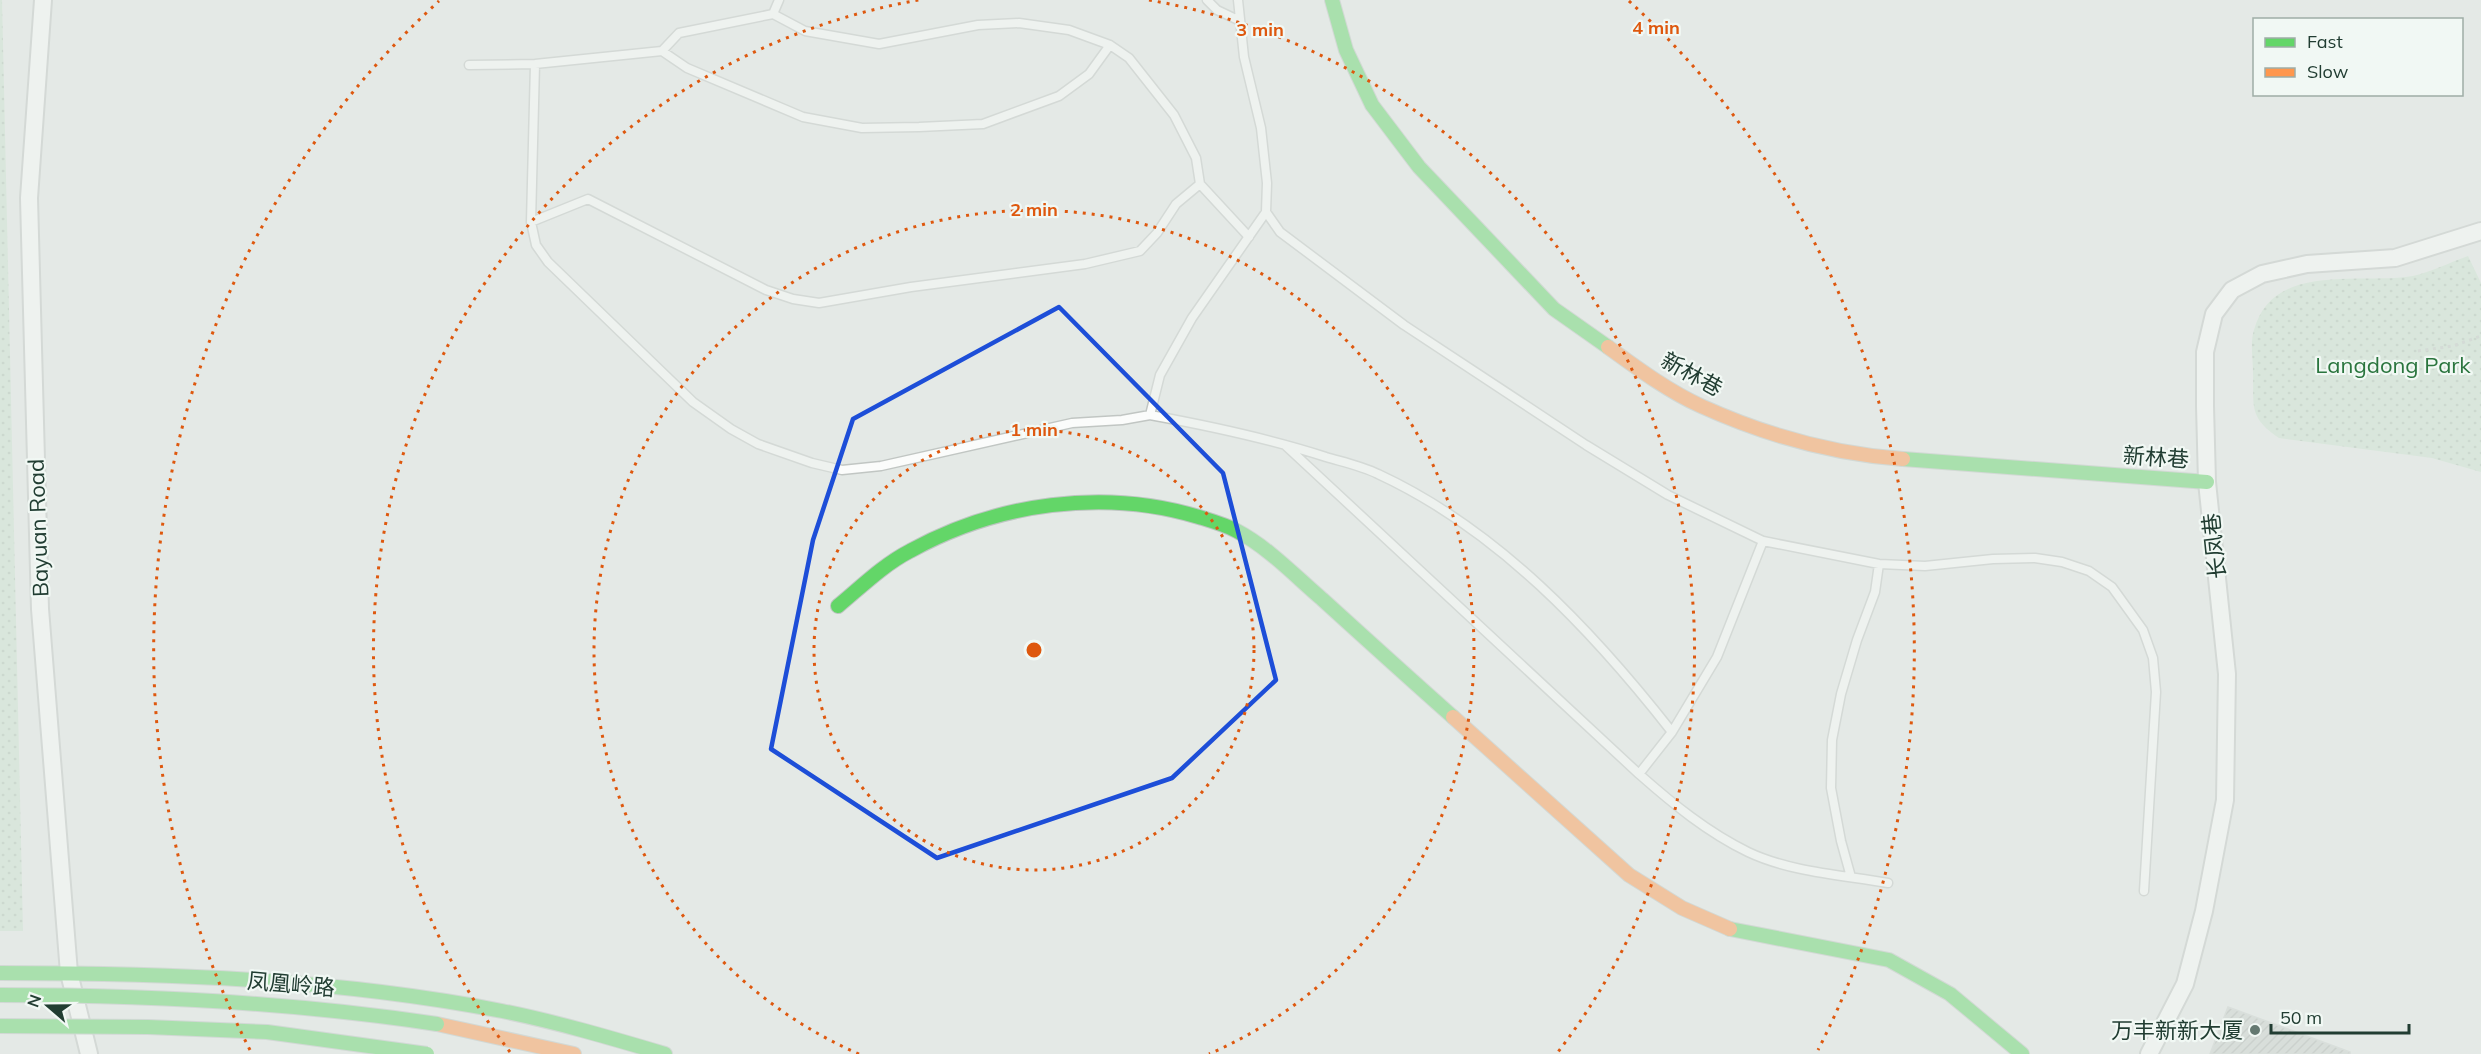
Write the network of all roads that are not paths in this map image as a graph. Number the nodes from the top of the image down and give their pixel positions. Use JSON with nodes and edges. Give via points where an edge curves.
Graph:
{"nodes":[{"id":1,"x":44,"y":0,"type":"edge"},
{"id":2,"x":779,"y":0,"type":"edge"},
{"id":3,"x":1207,"y":0,"type":"edge"},
{"id":4,"x":1238,"y":0,"type":"edge"},
{"id":5,"x":1332,"y":0,"type":"edge"},
{"id":6,"x":773,"y":14,"type":"junction"},
{"id":7,"x":1238,"y":20,"type":"junction"},
{"id":8,"x":1110,"y":45,"type":"junction"},
{"id":9,"x":662,"y":51,"type":"junction"},
{"id":10,"x":535,"y":64,"type":"junction"},
{"id":11,"x":469,"y":65,"type":"dead end"},
{"id":12,"x":1200,"y":184,"type":"junction"},
{"id":13,"x":1266,"y":212,"type":"junction"},
{"id":14,"x":531,"y":222,"type":"junction"},
{"id":15,"x":2481,"y":231,"type":"edge"},
{"id":16,"x":1249,"y":237,"type":"junction"},
{"id":17,"x":1150,"y":415,"type":"junction"},
{"id":18,"x":1283,"y":443,"type":"junction"},
{"id":19,"x":2207,"y":482,"type":"junction"},
{"id":20,"x":1763,"y":541,"type":"junction"},
{"id":21,"x":1879,"y":564,"type":"junction"},
{"id":22,"x":838,"y":606,"type":"dead end"},
{"id":23,"x":1672,"y":732,"type":"junction"},
{"id":24,"x":1639,"y":774,"type":"junction"},
{"id":25,"x":1851,"y":877,"type":"junction"},
{"id":26,"x":1888,"y":884,"type":"dead end"},
{"id":27,"x":2144,"y":891,"type":"dead end"},
{"id":28,"x":0,"y":973,"type":"edge"},
{"id":29,"x":69,"y":973,"type":"junction"},
{"id":30,"x":0,"y":995,"type":"edge"},
{"id":31,"x":0,"y":1026,"type":"edge"},
{"id":32,"x":88,"y":1054,"type":"edge"},
{"id":33,"x":427,"y":1054,"type":"edge"},
{"id":34,"x":574,"y":1054,"type":"edge"},
{"id":35,"x":665,"y":1054,"type":"edge"},
{"id":36,"x":2022,"y":1054,"type":"edge"},
{"id":37,"x":2149,"y":1054,"type":"edge"}],
"edges":[{"from":1,"to":29,"type":"street","name":"Bayuan Road","via":[[29,198],[40,609]]},
{"from":2,"to":6,"type":"lane"},
{"from":3,"to":7,"type":"lane"},
{"from":4,"to":7,"type":"lane"},
{"from":5,"to":19,"type":"street","name":"新林巷","via":[[1346,50],[1372,105],[1419,167],[1554,309],[1631,364],[1699,405],[1781,437],[1860,456]]},
{"from":6,"to":8,"type":"lane","via":[[804,31],[879,44],[978,25],[1019,23],[1069,30]]},
{"from":6,"to":9,"type":"lane","via":[[679,33]]},
{"from":7,"to":13,"type":"lane","via":[[1261,128]]},
{"from":8,"to":9,"type":"lane","via":[[1089,74],[1059,96],[983,124],[862,128],[802,117],[687,68]]},
{"from":8,"to":12,"type":"lane","via":[[1129,58],[1174,115],[1196,158]]},
{"from":9,"to":10,"type":"lane"},
{"from":10,"to":11,"type":"lane"},
{"from":10,"to":14,"type":"lane"},
{"from":12,"to":14,"type":"lane","via":[[1176,204],[1140,251],[1085,264],[819,303],[766,290],[588,199]]},
{"from":12,"to":16,"type":"lane"},
{"from":13,"to":16,"type":"lane"},
{"from":13,"to":20,"type":"lane","via":[[1280,232],[1404,324],[1586,445],[1668,495]]},
{"from":14,"to":17,"type":"lane","via":[[536,245],[548,262],[693,402],[731,429],[785,455],[842,470],[881,466],[1072,423]]},
{"from":15,"to":19,"type":"street","name":"长凤巷","via":[[2395,258],[2307,264],[2262,274],[2232,290],[2214,314],[2205,352]]},
{"from":16,"to":17,"type":"lane","via":[[1192,318],[1160,375]]},
{"from":17,"to":18,"type":"lane"},
{"from":18,"to":23,"type":"lane","via":[[1376,473],[1436,504],[1488,539],[1595,639]]},
{"from":18,"to":24,"type":"lane"},
{"from":19,"to":37,"type":"street","name":"长凤巷","via":[[2227,674],[2224,800],[2205,911],[2185,984]]},
{"from":20,"to":21,"type":"lane"},
{"from":20,"to":23,"type":"lane","via":[[1717,657]]},
{"from":21,"to":25,"type":"lane","via":[[1875,592],[1841,694],[1832,740],[1831,788]]},
{"from":21,"to":27,"type":"lane","via":[[1925,566],[2035,558],[2089,571],[2112,587],[2143,630],[2153,658],[2156,692]]},
{"from":22,"to":36,"type":"street","via":[[876,573],[916,547],[959,528],[1017,511],[1074,501],[1135,503],[1183,510],[1240,532],[1288,569],[1629,875],[1682,909],[1732,930],[1889,960],[1950,994]]},
{"from":23,"to":24,"type":"lane"},
{"from":24,"to":25,"type":"lane","via":[[1679,809],[1749,852],[1787,865]]},
{"from":25,"to":26,"type":"lane"},
{"from":28,"to":29,"type":"street"},
{"from":29,"to":32,"type":"street","name":"Bayuan Road"},
{"from":29,"to":35,"type":"street","via":[[213,978],[463,1004],[591,1032]]},
{"from":30,"to":34,"type":"street","name":"凤凰岭路","bridge":true,"via":[[222,999],[370,1013]]},
{"from":31,"to":33,"type":"street","bridge":true,"via":[[267,1032]]}]}
